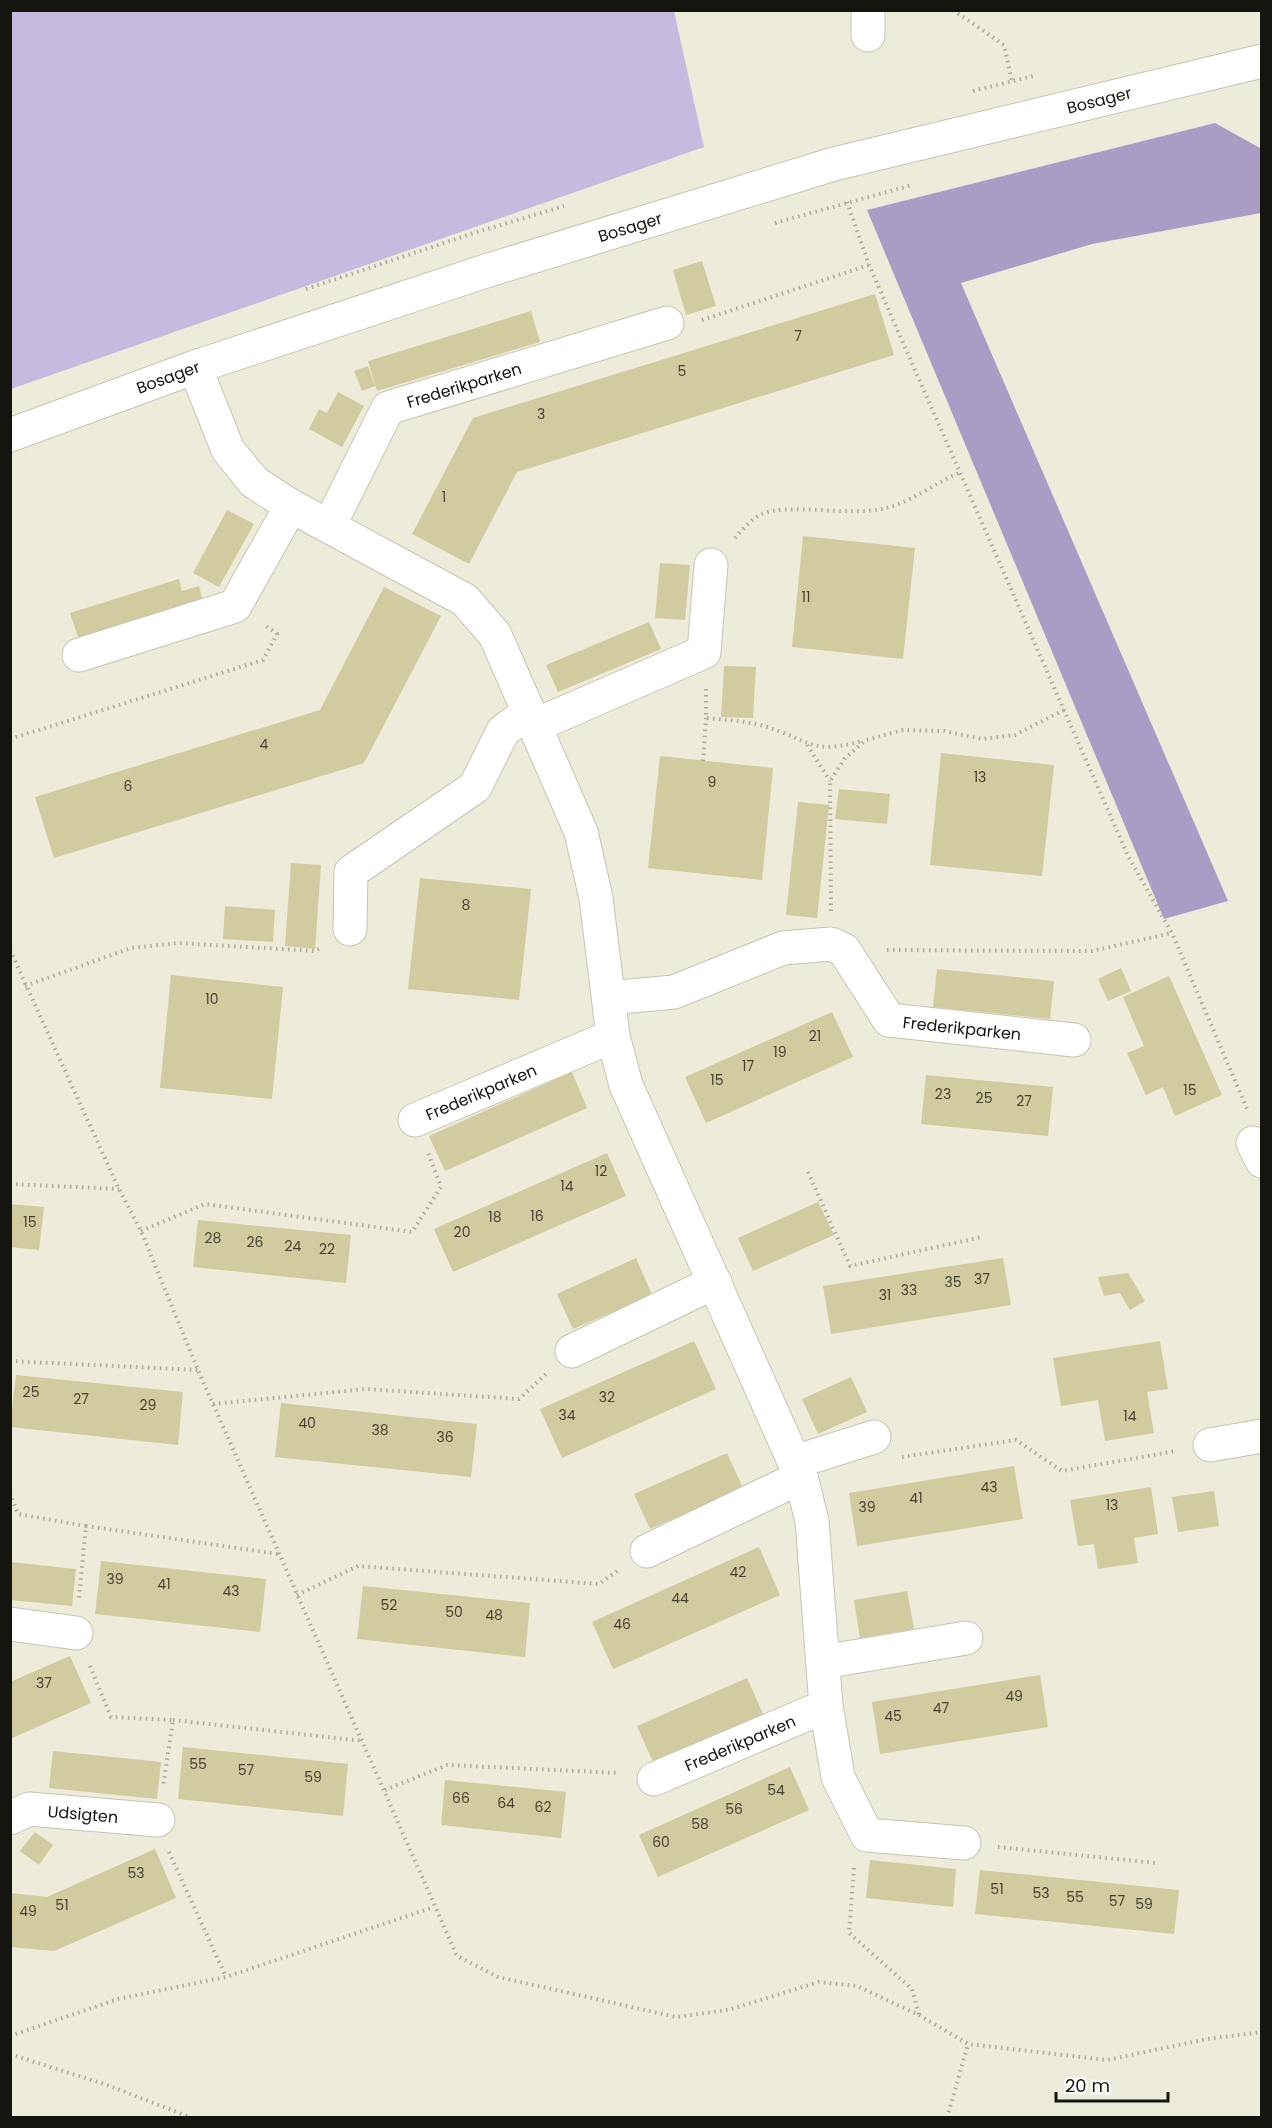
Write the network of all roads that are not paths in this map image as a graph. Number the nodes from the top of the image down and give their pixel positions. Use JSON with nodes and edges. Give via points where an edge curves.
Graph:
{"nodes":[{"id":1,"x":1261,"y":62,"type":"edge"},
{"id":2,"x":667,"y":323,"type":"road end"},
{"id":3,"x":195,"y":367,"type":"junction"},
{"id":4,"x":10,"y":435,"type":"edge"},
{"id":5,"x":291,"y":507,"type":"junction"},
{"id":6,"x":329,"y":526,"type":"junction"},
{"id":7,"x":711,"y":565,"type":"road end"},
{"id":8,"x":79,"y":655,"type":"dead end"},
{"id":9,"x":533,"y":719,"type":"junction"},
{"id":10,"x":350,"y":929,"type":"road end"},
{"id":11,"x":609,"y":998,"type":"junction"},
{"id":12,"x":613,"y":1036,"type":"junction"},
{"id":13,"x":1074,"y":1040,"type":"dead end"},
{"id":14,"x":415,"y":1120,"type":"road end"},
{"id":15,"x":715,"y":1282,"type":"junction"},
{"id":16,"x":572,"y":1351,"type":"road end"},
{"id":17,"x":1262,"y":1436,"type":"edge"},
{"id":18,"x":874,"y":1437,"type":"road end"},
{"id":19,"x":1210,"y":1445,"type":"road end"},
{"id":20,"x":798,"y":1470,"type":"junction"},
{"id":21,"x":646,"y":1551,"type":"road end"},
{"id":22,"x":10,"y":1624,"type":"edge"},
{"id":23,"x":76,"y":1633,"type":"road end"},
{"id":24,"x":966,"y":1638,"type":"dead end"},
{"id":25,"x":823,"y":1662,"type":"junction"},
{"id":26,"x":826,"y":1706,"type":"junction"},
{"id":27,"x":654,"y":1779,"type":"road end"},
{"id":28,"x":10,"y":1818,"type":"edge"},
{"id":29,"x":158,"y":1820,"type":"road end"},
{"id":30,"x":964,"y":1844,"type":"road end"}],
"edges":[{"from":1,"to":3,"type":"street","name":"Bosager","via":[[834,164],[489,270]]},
{"from":2,"to":6,"type":"street","name":"Frederikparken","via":[[388,408]]},
{"from":3,"to":4,"type":"street","name":"Bosager"},
{"from":3,"to":5,"type":"street","via":[[228,450],[254,482]]},
{"from":5,"to":6,"type":"street"},
{"from":5,"to":8,"type":"street","via":[[235,606]]},
{"from":6,"to":9,"type":"street","via":[[465,600],[495,635]]},
{"from":7,"to":9,"type":"street","via":[[704,652]]},
{"from":9,"to":10,"type":"street","via":[[503,731],[475,787],[351,872]]},
{"from":9,"to":11,"type":"street","via":[[581,832],[596,898]]},
{"from":11,"to":12,"type":"street"},
{"from":11,"to":13,"type":"street","name":"Frederikparken","via":[[674,992],[783,948],[838,947],[890,1020]]},
{"from":12,"to":14,"type":"street","name":"Frederikparken"},
{"from":12,"to":15,"type":"street","via":[[626,1085]]},
{"from":15,"to":16,"type":"street"},
{"from":15,"to":20,"type":"street"},
{"from":17,"to":19,"type":"street"},
{"from":18,"to":20,"type":"street"},
{"from":20,"to":21,"type":"street"},
{"from":20,"to":25,"type":"street","via":[[812,1521]]},
{"from":22,"to":23,"type":"street"},
{"from":24,"to":25,"type":"street"},
{"from":25,"to":26,"type":"street"},
{"from":26,"to":27,"type":"street","name":"Frederikparken"},
{"from":26,"to":30,"type":"street","via":[[838,1777],[867,1835]]},
{"from":28,"to":29,"type":"street","name":"Udsigten","via":[[29,1809]]}]}
